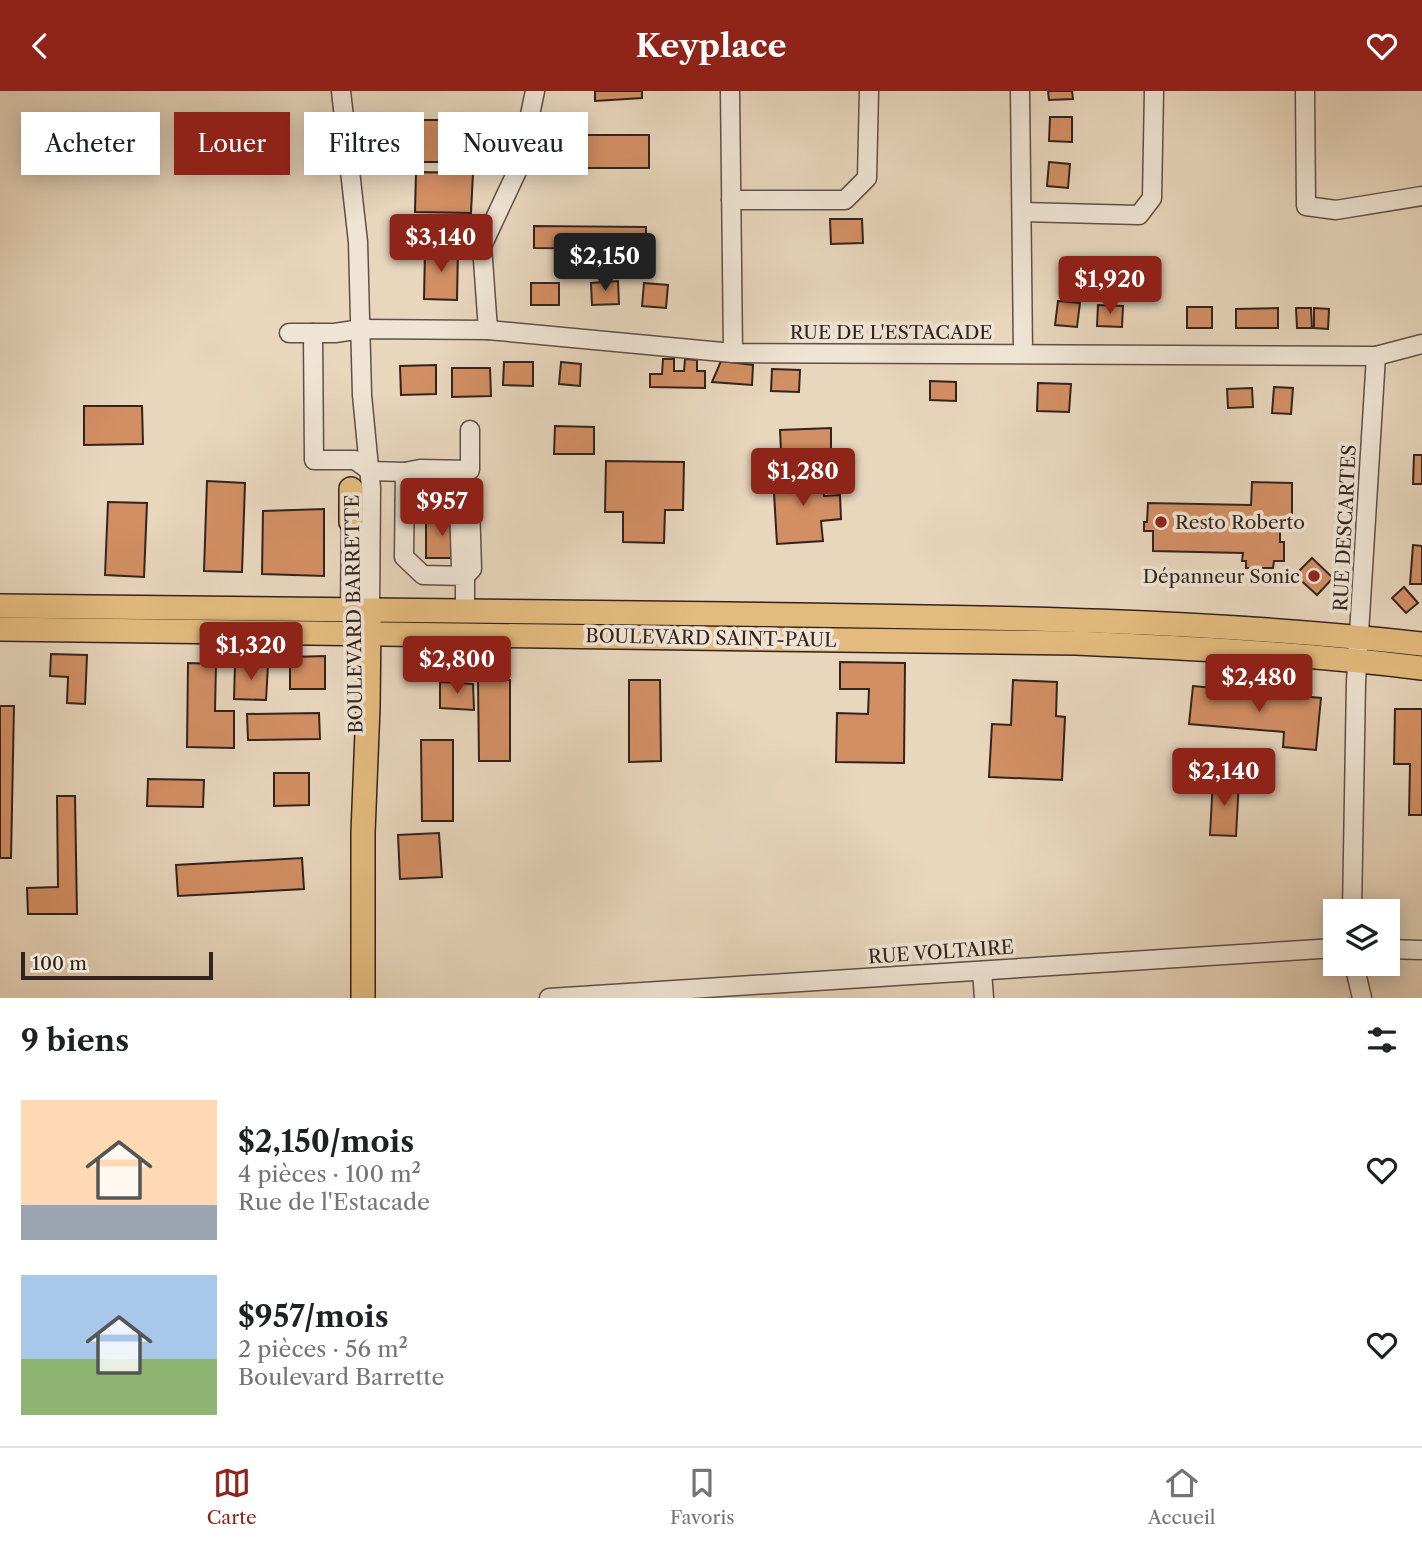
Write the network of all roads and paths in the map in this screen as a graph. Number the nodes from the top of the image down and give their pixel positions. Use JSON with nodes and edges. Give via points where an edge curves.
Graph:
{"nodes":[{"id":1,"x":341,"y":91,"type":"edge"},
{"id":2,"x":535,"y":91,"type":"edge"},
{"id":3,"x":730,"y":91,"type":"edge"},
{"id":4,"x":869,"y":91,"type":"edge"},
{"id":5,"x":1020,"y":91,"type":"edge"},
{"id":6,"x":1154,"y":91,"type":"edge"},
{"id":7,"x":1306,"y":91,"type":"edge"},
{"id":8,"x":1422,"y":196,"type":"edge"},
{"id":9,"x":732,"y":200,"type":"junction"},
{"id":10,"x":1022,"y":212,"type":"junction"},
{"id":11,"x":361,"y":329,"type":"junction"},
{"id":12,"x":488,"y":330,"type":"junction"},
{"id":13,"x":289,"y":333,"type":"dead end"},
{"id":14,"x":313,"y":333,"type":"junction"},
{"id":15,"x":1422,"y":344,"type":"edge"},
{"id":16,"x":733,"y":353,"type":"junction"},
{"id":17,"x":1023,"y":353,"type":"junction"},
{"id":18,"x":1376,"y":356,"type":"junction"},
{"id":19,"x":362,"y":395,"type":"junction"},
{"id":20,"x":470,"y":430,"type":"dead end"},
{"id":21,"x":355,"y":460,"type":"junction"},
{"id":22,"x":370,"y":471,"type":"junction"},
{"id":23,"x":405,"y":472,"type":"junction"},
{"id":24,"x":351,"y":489,"type":"joint"},
{"id":25,"x":405,"y":501,"type":"junction"},
{"id":26,"x":351,"y":522,"type":"joint"},
{"id":27,"x":465,"y":576,"type":"junction"},
{"id":28,"x":0,"y":606,"type":"edge"},
{"id":29,"x":360,"y":610,"type":"junction"},
{"id":30,"x":465,"y":611,"type":"junction"},
{"id":31,"x":0,"y":629,"type":"edge"},
{"id":32,"x":360,"y":635,"type":"junction"},
{"id":33,"x":1359,"y":637,"type":"junction"},
{"id":34,"x":1422,"y":644,"type":"edge"},
{"id":35,"x":1357,"y":661,"type":"junction"},
{"id":36,"x":1422,"y":667,"type":"edge"},
{"id":37,"x":1352,"y":899,"type":"edge"},
{"id":38,"x":1400,"y":949,"type":"edge"},
{"id":39,"x":1323,"y":950,"type":"edge"},
{"id":40,"x":1420,"y":950,"type":"dead end"},
{"id":41,"x":982,"y":971,"type":"junction"},
{"id":42,"x":1357,"y":976,"type":"edge"},
{"id":43,"x":363,"y":998,"type":"edge"},
{"id":44,"x":549,"y":998,"type":"edge"},
{"id":45,"x":984,"y":998,"type":"edge"},
{"id":46,"x":1362,"y":998,"type":"edge"}],
"edges":[{"from":1,"to":11,"type":"street","name":"BOULEVARD BARRETTE","via":[[358,242]]},
{"from":2,"to":12,"type":"street","via":[[519,167],[482,246]]},
{"from":3,"to":9,"type":"street"},
{"from":4,"to":9,"type":"street","via":[[867,178],[845,200]]},
{"from":5,"to":10,"type":"street"},
{"from":6,"to":10,"type":"street","via":[[1152,198],[1139,215]]},
{"from":7,"to":8,"type":"street","via":[[1306,206],[1336,210]]},
{"from":9,"to":16,"type":"street"},
{"from":10,"to":17,"type":"street"},
{"from":11,"to":12,"type":"street","name":"RUE DE L'ESTACADE"},
{"from":11,"to":14,"type":"street","name":"RUE DE L'ESTACADE"},
{"from":11,"to":19,"type":"street","name":"BOULEVARD BARRETTE"},
{"from":12,"to":16,"type":"street","name":"RUE DE L'ESTACADE"},
{"from":13,"to":14,"type":"street","name":"RUE DE L'ESTACADE"},
{"from":14,"to":21,"type":"street","via":[[314,460]]},
{"from":15,"to":18,"type":"street","name":"RUE DE L'ESTACADE"},
{"from":16,"to":17,"type":"street","name":"RUE DE L'ESTACADE"},
{"from":17,"to":18,"type":"street","name":"RUE DE L'ESTACADE"},
{"from":18,"to":33,"type":"street","name":"RUE DESCARTES"},
{"from":19,"to":21,"type":"street","name":"BOULEVARD BARRETTE"},
{"from":19,"to":22,"type":"street","name":"BOULEVARD BARRETTE"},
{"from":20,"to":23,"type":"street","via":[[470,470]]},
{"from":21,"to":22,"type":"street"},
{"from":21,"to":24,"type":"street","name":"BOULEVARD BARRETTE"},
{"from":22,"to":23,"type":"street"},
{"from":22,"to":29,"type":"street","name":"BOULEVARD BARRETTE"},
{"from":23,"to":25,"type":"street"},
{"from":24,"to":26,"type":"main road","name":"BOULEVARD BARRETTE"},
{"from":25,"to":27,"type":"street","via":[[404,557],[423,575]]},
{"from":25,"to":27,"type":"street","via":[[471,503],[472,569]]},
{"from":26,"to":29,"type":"street","name":"BOULEVARD BARRETTE"},
{"from":27,"to":30,"type":"street"},
{"from":28,"to":29,"type":"main road","name":"BOULEVARD SAINT-PAUL"},
{"from":29,"to":30,"type":"main road","name":"BOULEVARD SAINT-PAUL"},
{"from":29,"to":32,"type":"main road","name":"BOULEVARD BARRETTE"},
{"from":30,"to":33,"type":"main road","name":"BOULEVARD SAINT-PAUL","via":[[1064,619]]},
{"from":31,"to":32,"type":"main road","name":"BOULEVARD SAINT-PAUL"},
{"from":32,"to":35,"type":"main road","name":"BOULEVARD SAINT-PAUL","via":[[1076,643]]},
{"from":32,"to":43,"type":"main road","name":"BOULEVARD BARRETTE","via":[[354,688],[363,833]]},
{"from":33,"to":34,"type":"main road","name":"BOULEVARD SAINT-PAUL"},
{"from":33,"to":35,"type":"street","name":"RUE DESCARTES"},
{"from":35,"to":36,"type":"main road","name":"BOULEVARD SAINT-PAUL"},
{"from":35,"to":37,"type":"street","name":"RUE DESCARTES"},
{"from":38,"to":40,"type":"street"},
{"from":39,"to":41,"type":"street","name":"RUE VOLTAIRE"},
{"from":41,"to":44,"type":"street","name":"RUE VOLTAIRE"},
{"from":41,"to":45,"type":"street"},
{"from":42,"to":46,"type":"street"}]}
